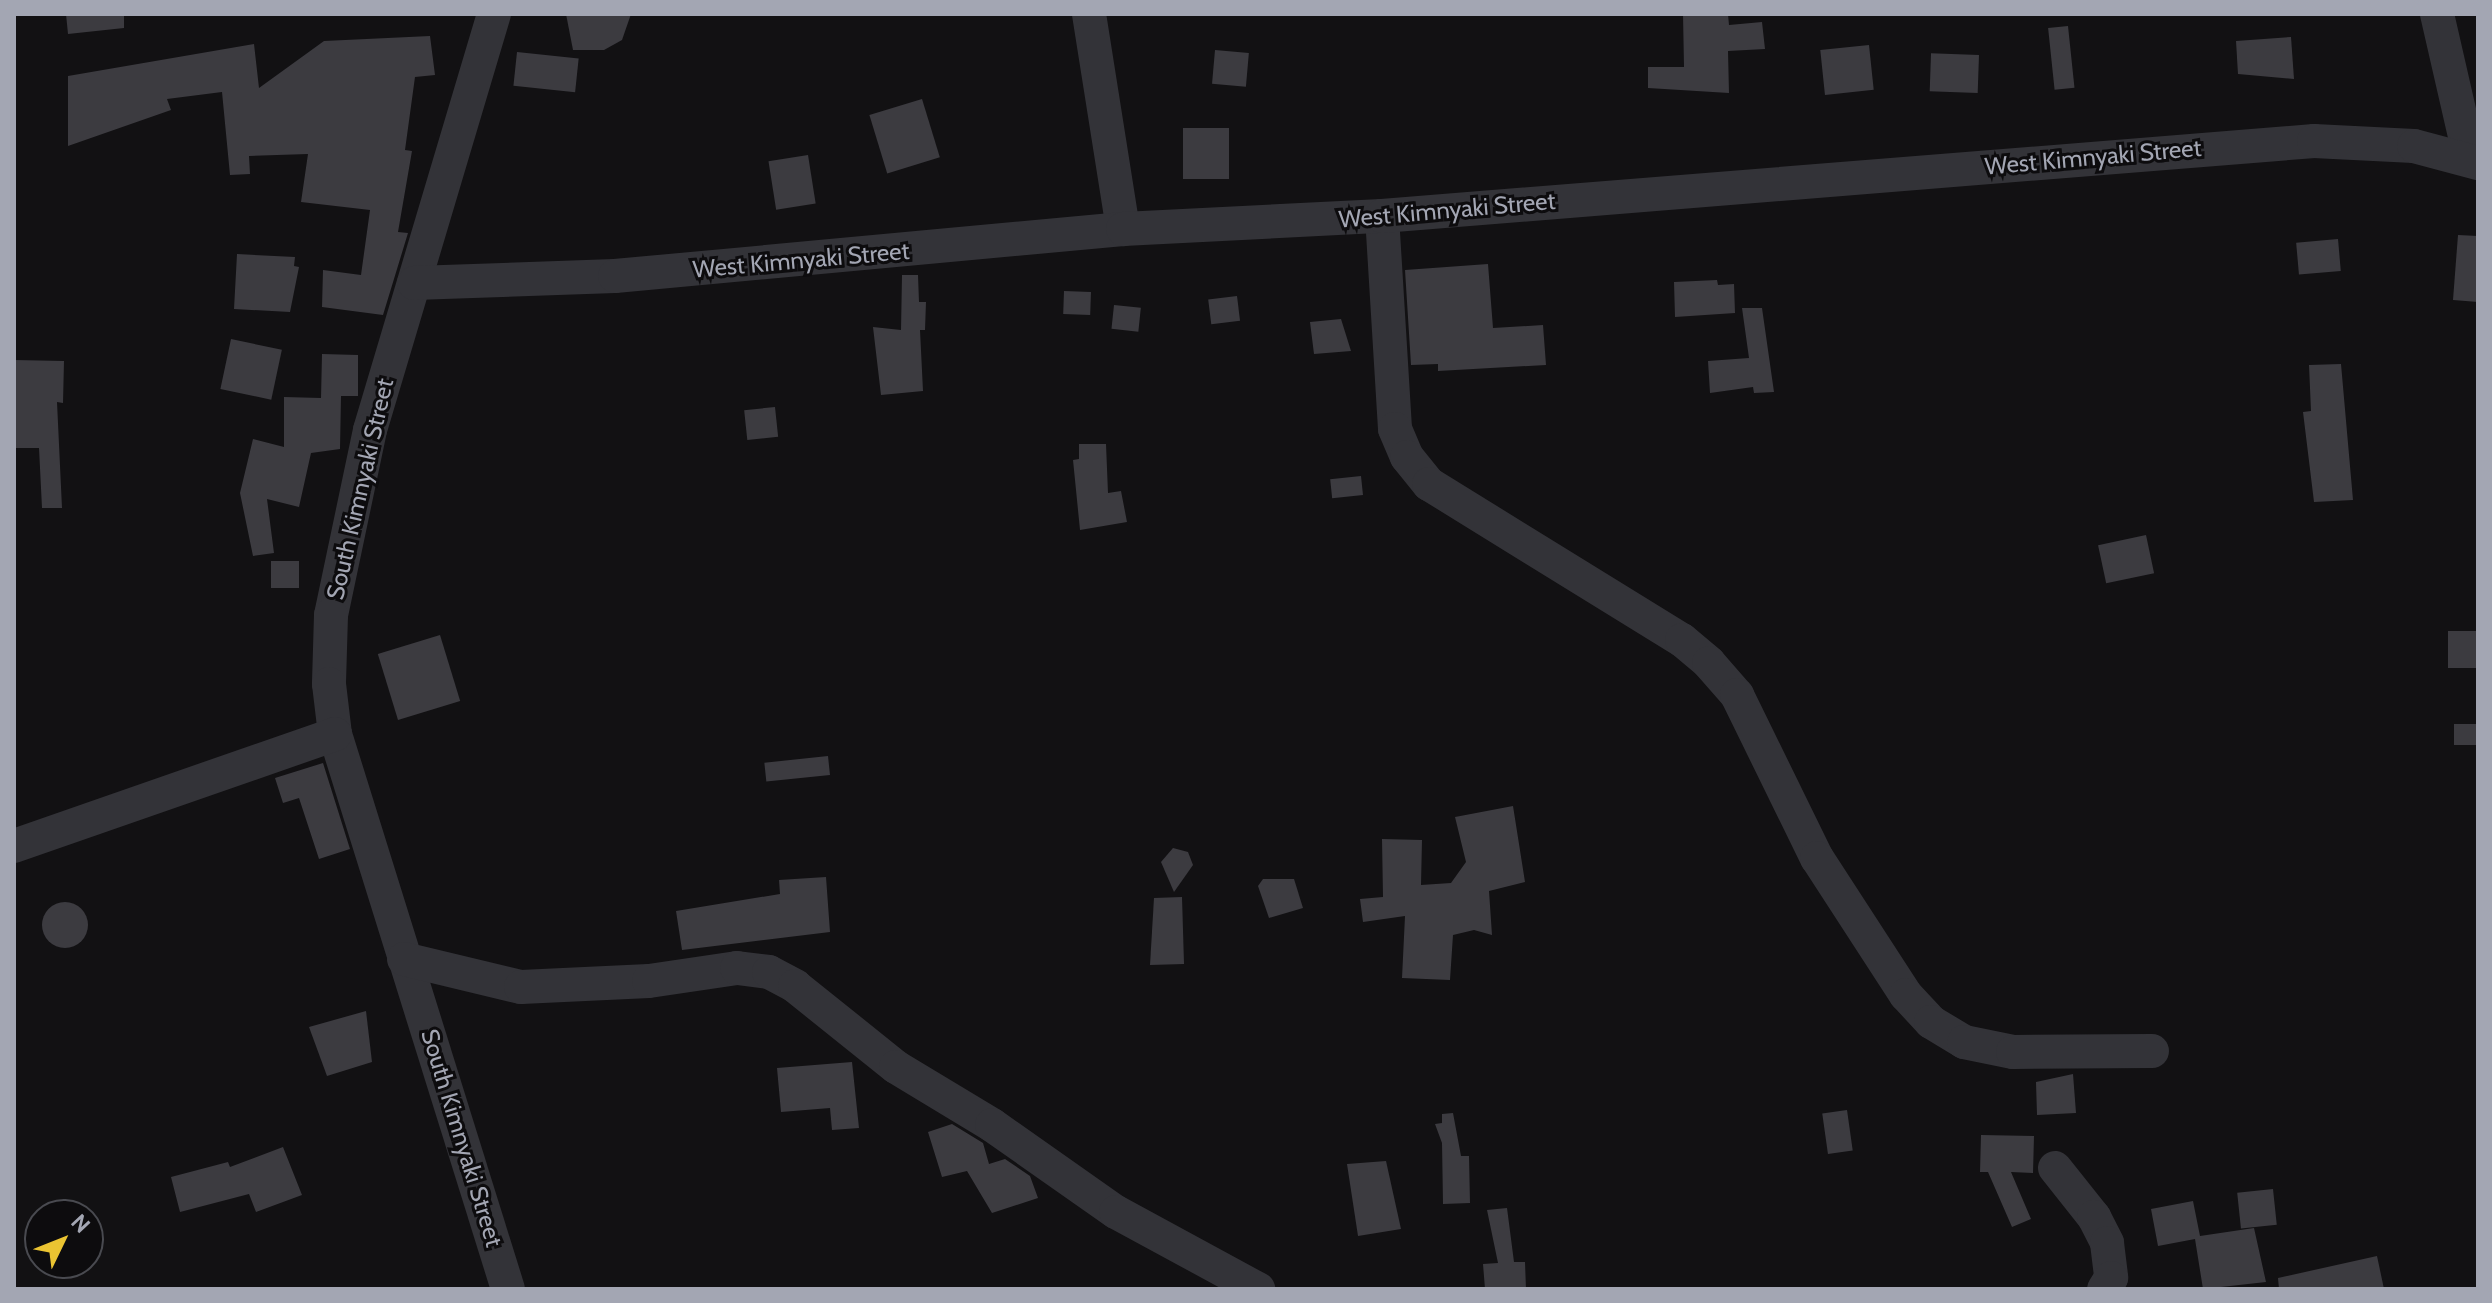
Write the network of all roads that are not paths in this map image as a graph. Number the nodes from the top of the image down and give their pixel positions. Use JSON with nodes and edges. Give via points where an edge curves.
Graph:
{"nodes":[{"id":1,"x":494,"y":14,"type":"edge"},
{"id":2,"x":1089,"y":14,"type":"edge"},
{"id":3,"x":2437,"y":14,"type":"edge"},
{"id":4,"x":2474,"y":160,"type":"edge"},
{"id":5,"x":1382,"y":216,"type":"junction"},
{"id":6,"x":1123,"y":229,"type":"junction"},
{"id":7,"x":414,"y":283,"type":"junction"},
{"id":8,"x":335,"y":734,"type":"junction"},
{"id":9,"x":14,"y":846,"type":"edge"},
{"id":10,"x":404,"y":959,"type":"junction"},
{"id":11,"x":2152,"y":1051,"type":"dead end"},
{"id":12,"x":2055,"y":1168,"type":"dead end"},
{"id":13,"x":508,"y":1289,"type":"edge"},
{"id":14,"x":1258,"y":1289,"type":"edge"},
{"id":15,"x":2104,"y":1289,"type":"edge"}],
"edges":[{"from":1,"to":7,"type":"street","name":"South Kimnyaki Street"},
{"from":2,"to":6,"type":"street"},
{"from":3,"to":4,"type":"street"},
{"from":4,"to":5,"type":"street","name":"West Kimnyaki Street","via":[[2414,146],[2314,141]]},
{"from":5,"to":6,"type":"street","name":"West Kimnyaki Street"},
{"from":5,"to":11,"type":"street","via":[[1395,429],[1407,457],[1429,484],[1672,633],[1709,663],[1737,695],[1817,858],[1906,995],[1931,1022],[1964,1042],[2013,1052]]},
{"from":6,"to":7,"type":"street","name":"West Kimnyaki Street","via":[[615,276]]},
{"from":7,"to":8,"type":"street","name":"South Kimnyaki Street","via":[[344,536],[331,615],[329,684]]},
{"from":8,"to":9,"type":"street"},
{"from":8,"to":10,"type":"street","name":"South Kimnyaki Street"},
{"from":10,"to":13,"type":"street","name":"South Kimnyaki Street"},
{"from":10,"to":14,"type":"street","via":[[521,987],[649,981],[737,968],[769,972],[795,986],[896,1067],[992,1125],[1116,1212]]},
{"from":12,"to":15,"type":"street","via":[[2094,1217],[2107,1243],[2111,1278]]}]}
